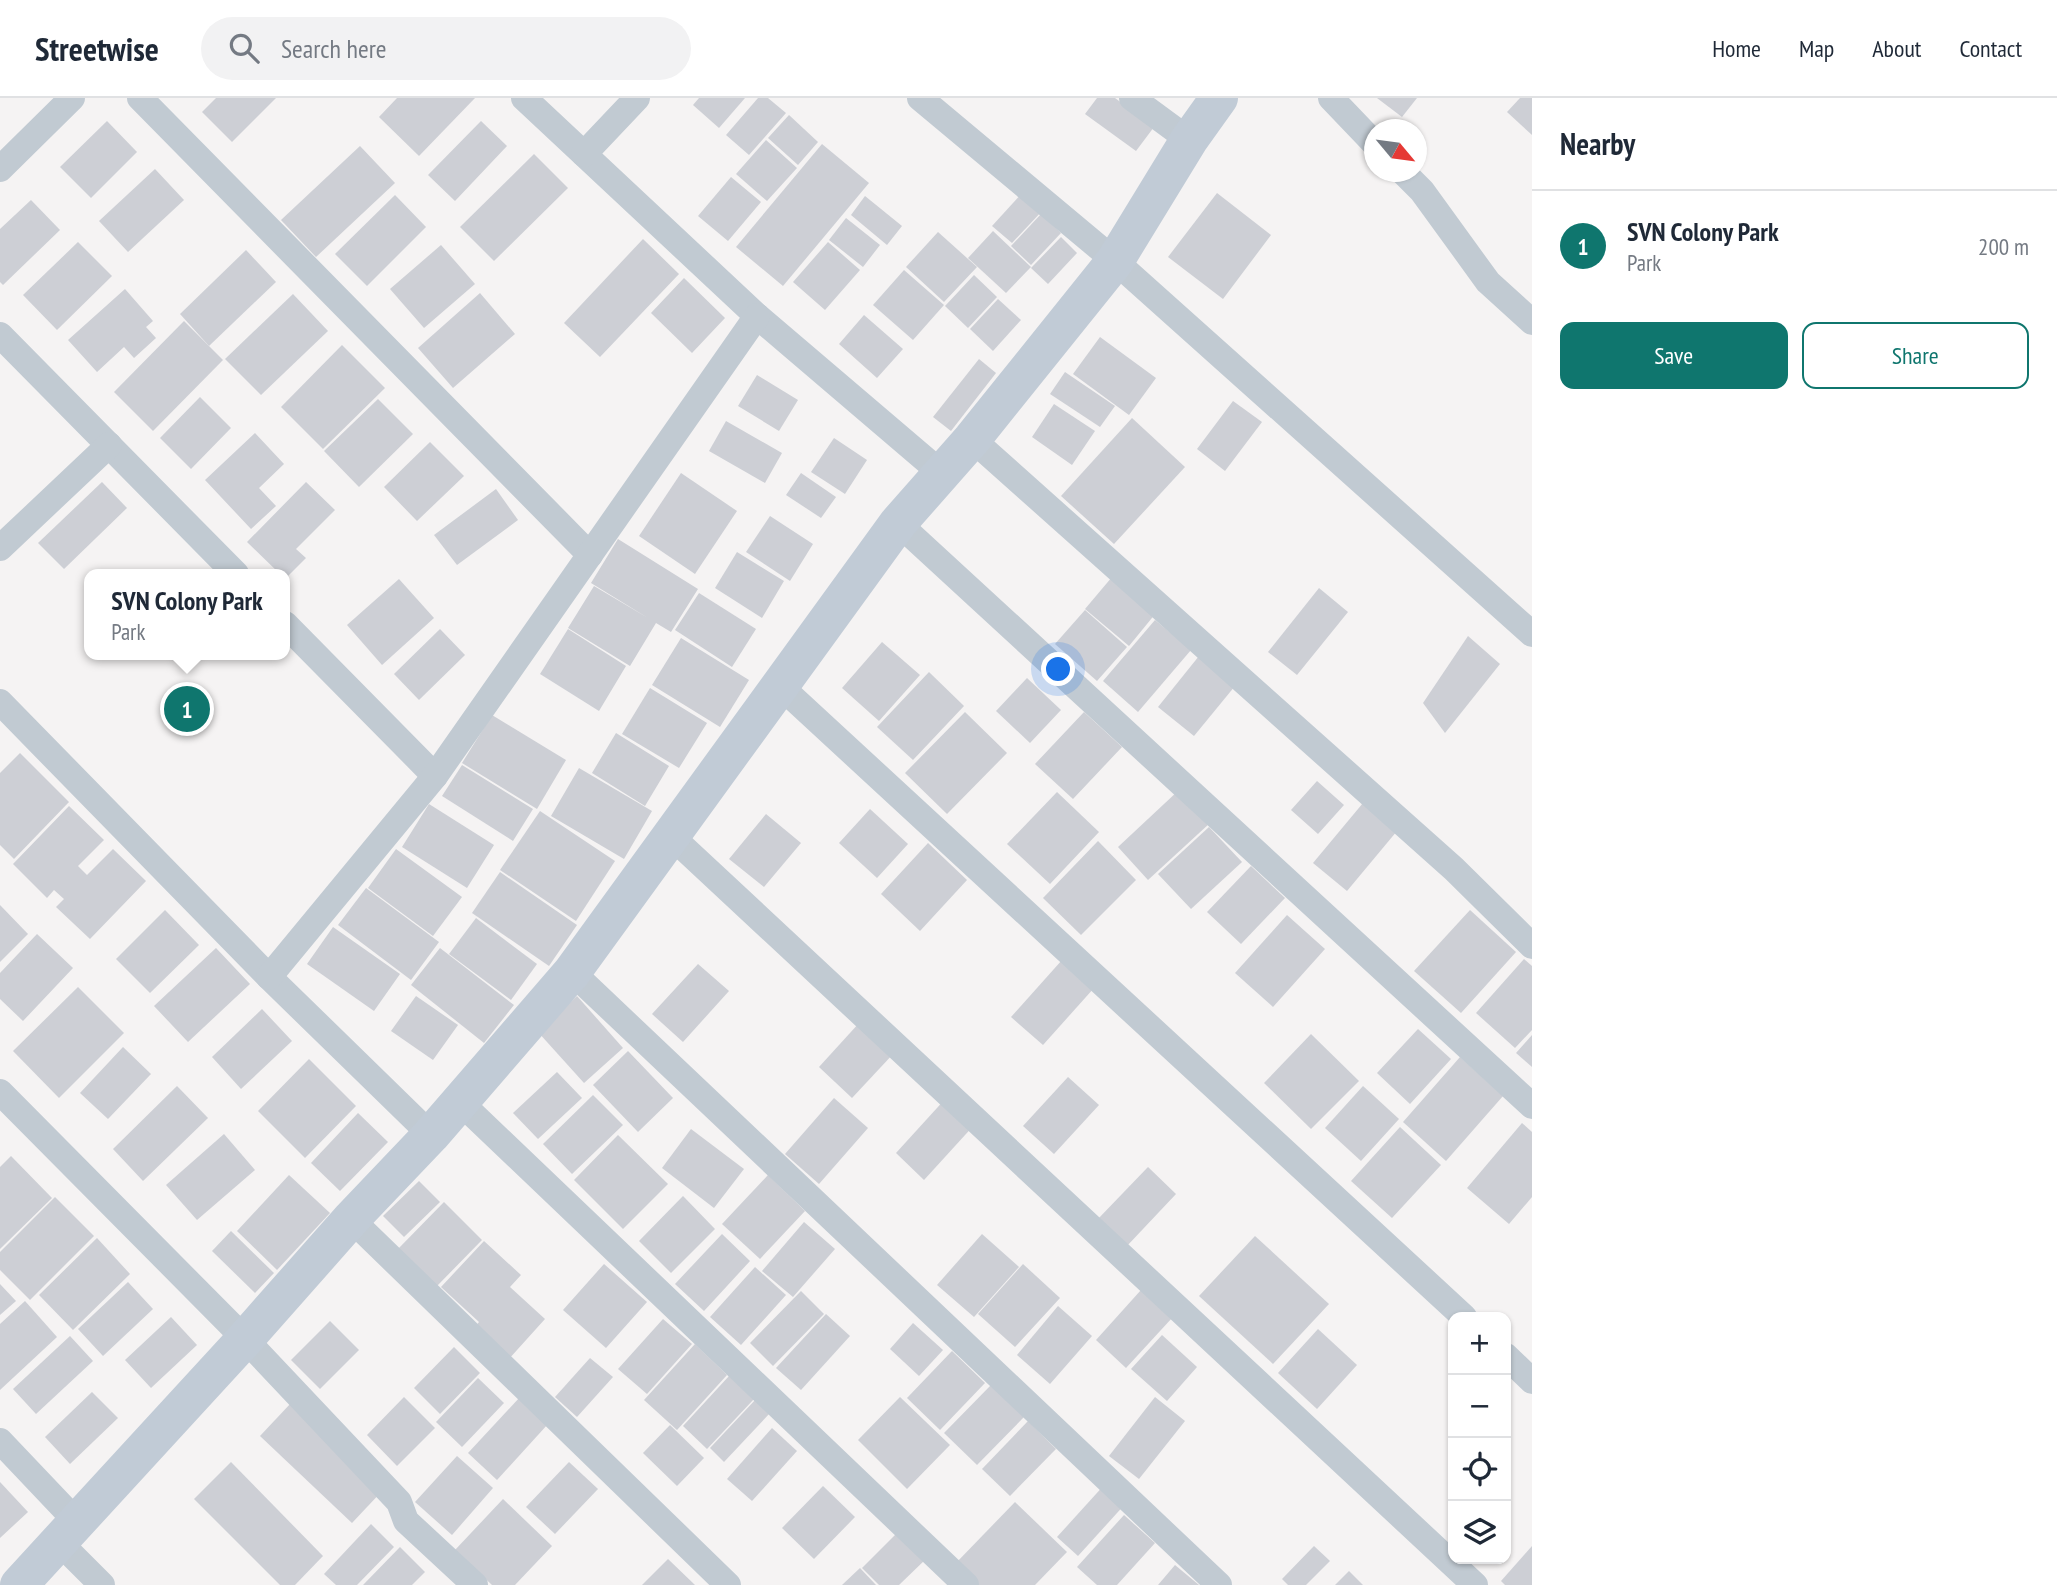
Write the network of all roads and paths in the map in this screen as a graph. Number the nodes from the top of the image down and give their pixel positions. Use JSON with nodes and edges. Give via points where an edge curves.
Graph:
{"nodes":[{"id":1,"x":72,"y":98,"type":"edge"},
{"id":2,"x":140,"y":98,"type":"edge"},
{"id":3,"x":524,"y":98,"type":"edge"},
{"id":4,"x":637,"y":98,"type":"edge"},
{"id":5,"x":920,"y":98,"type":"edge"},
{"id":6,"x":1132,"y":98,"type":"edge"},
{"id":7,"x":1219,"y":98,"type":"edge"},
{"id":8,"x":1331,"y":98,"type":"edge"},
{"id":9,"x":1364,"y":132,"type":"edge"},
{"id":10,"x":1189,"y":140,"type":"junction"},
{"id":11,"x":584,"y":154,"type":"junction"},
{"id":12,"x":0,"y":169,"type":"edge"},
{"id":13,"x":1413,"y":182,"type":"edge"},
{"id":14,"x":1115,"y":261,"type":"junction"},
{"id":15,"x":757,"y":316,"type":"junction"},
{"id":16,"x":1532,"y":322,"type":"edge"},
{"id":17,"x":0,"y":335,"type":"edge"},
{"id":18,"x":972,"y":439,"type":"junction"},
{"id":19,"x":108,"y":445,"type":"junction"},
{"id":20,"x":940,"y":472,"type":"junction"},
{"id":21,"x":898,"y":523,"type":"junction"},
{"id":22,"x":0,"y":548,"type":"edge"},
{"id":23,"x":590,"y":555,"type":"junction"},
{"id":24,"x":231,"y":569,"type":"edge"},
{"id":25,"x":290,"y":629,"type":"edge"},
{"id":26,"x":1532,"y":634,"type":"edge"},
{"id":27,"x":779,"y":685,"type":"junction"},
{"id":28,"x":0,"y":702,"type":"edge"},
{"id":29,"x":435,"y":776,"type":"junction"},
{"id":30,"x":671,"y":836,"type":"junction"},
{"id":31,"x":1532,"y":946,"type":"edge"},
{"id":32,"x":572,"y":972,"type":"junction"},
{"id":33,"x":269,"y":977,"type":"junction"},
{"id":34,"x":0,"y":1092,"type":"edge"},
{"id":35,"x":460,"y":1102,"type":"junction"},
{"id":36,"x":1532,"y":1106,"type":"edge"},
{"id":37,"x":431,"y":1135,"type":"junction"},
{"id":38,"x":351,"y":1219,"type":"junction"},
{"id":39,"x":1459,"y":1312,"type":"edge"},
{"id":40,"x":245,"y":1339,"type":"junction"},
{"id":41,"x":1511,"y":1361,"type":"edge"},
{"id":42,"x":1532,"y":1381,"type":"edge"},
{"id":43,"x":0,"y":1441,"type":"edge"},
{"id":44,"x":67,"y":1531,"type":"junction"},
{"id":45,"x":19,"y":1585,"type":"edge"},
{"id":46,"x":102,"y":1585,"type":"edge"},
{"id":47,"x":475,"y":1585,"type":"edge"},
{"id":48,"x":728,"y":1585,"type":"edge"},
{"id":49,"x":966,"y":1585,"type":"edge"},
{"id":50,"x":1219,"y":1585,"type":"edge"},
{"id":51,"x":1475,"y":1585,"type":"edge"}],
"edges":[{"from":1,"to":12,"type":"street"},
{"from":2,"to":23,"type":"street"},
{"from":3,"to":11,"type":"street"},
{"from":4,"to":11,"type":"street"},
{"from":5,"to":14,"type":"street"},
{"from":6,"to":10,"type":"street"},
{"from":7,"to":10,"type":"street"},
{"from":8,"to":9,"type":"street"},
{"from":10,"to":14,"type":"street"},
{"from":11,"to":15,"type":"street"},
{"from":13,"to":16,"type":"street","via":[[1488,282]]},
{"from":14,"to":18,"type":"street"},
{"from":14,"to":26,"type":"street"},
{"from":15,"to":20,"type":"street"},
{"from":15,"to":23,"type":"street"},
{"from":17,"to":19,"type":"street"},
{"from":18,"to":20,"type":"street"},
{"from":18,"to":31,"type":"street","via":[[1454,869]]},
{"from":19,"to":22,"type":"street"},
{"from":19,"to":24,"type":"street"},
{"from":20,"to":21,"type":"street"},
{"from":21,"to":27,"type":"street"},
{"from":21,"to":36,"type":"street"},
{"from":23,"to":29,"type":"street"},
{"from":25,"to":29,"type":"street"},
{"from":27,"to":30,"type":"street"},
{"from":27,"to":39,"type":"street"},
{"from":28,"to":33,"type":"street"},
{"from":29,"to":33,"type":"street"},
{"from":30,"to":32,"type":"street"},
{"from":30,"to":51,"type":"street"},
{"from":32,"to":35,"type":"street"},
{"from":32,"to":50,"type":"street"},
{"from":33,"to":37,"type":"street"},
{"from":34,"to":40,"type":"street"},
{"from":35,"to":37,"type":"street"},
{"from":35,"to":49,"type":"street"},
{"from":37,"to":38,"type":"street"},
{"from":38,"to":40,"type":"street"},
{"from":38,"to":48,"type":"street"},
{"from":40,"to":44,"type":"street"},
{"from":40,"to":47,"type":"street","via":[[399,1502],[406,1521]]},
{"from":41,"to":42,"type":"street"},
{"from":43,"to":44,"type":"street"},
{"from":44,"to":45,"type":"street"},
{"from":44,"to":46,"type":"street"}]}
